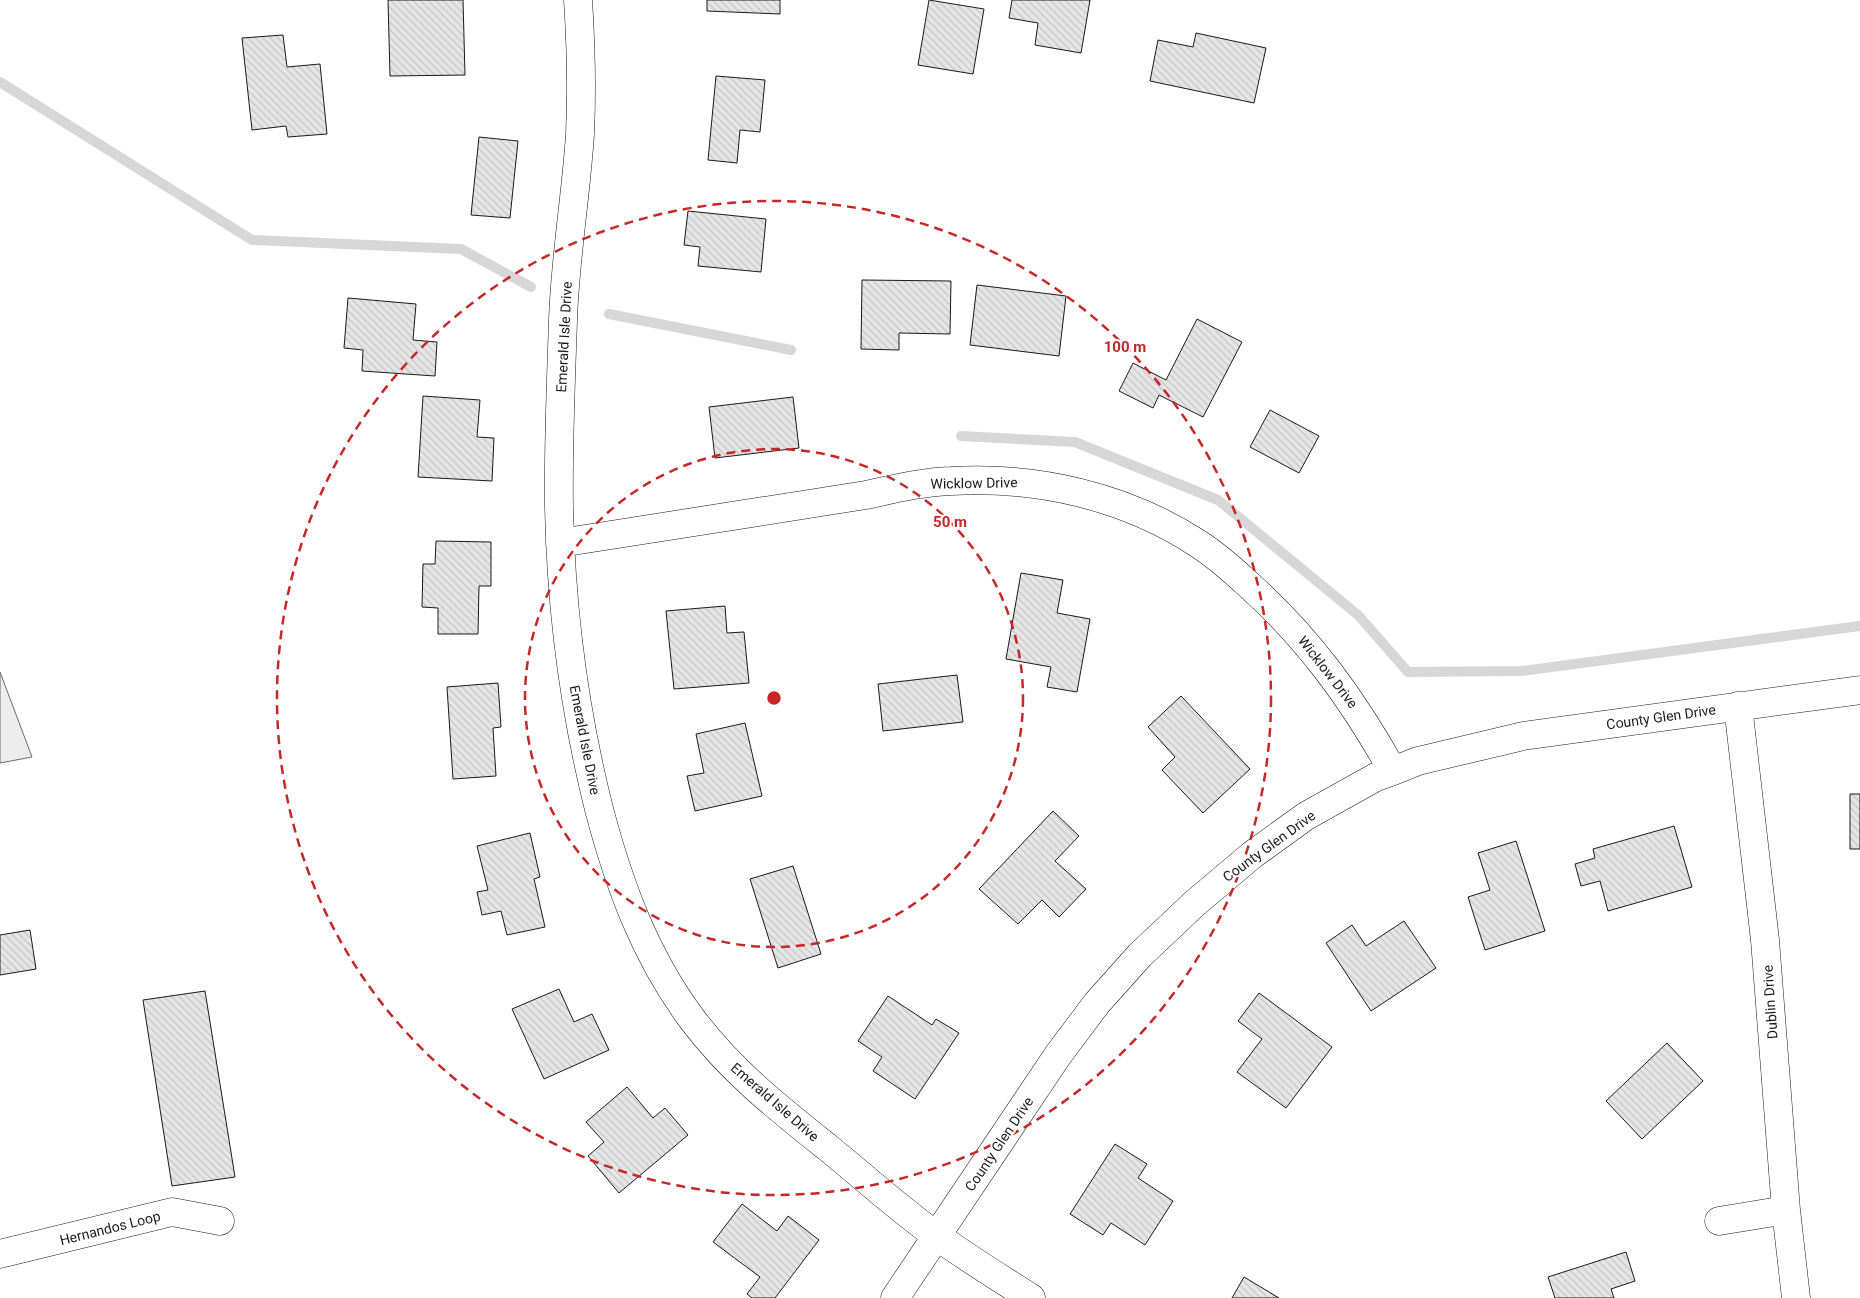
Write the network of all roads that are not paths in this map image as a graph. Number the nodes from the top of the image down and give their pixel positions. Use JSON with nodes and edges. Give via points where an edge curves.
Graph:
{"nodes":[{"id":1,"x":578,"y":0,"type":"edge"},
{"id":2,"x":560,"y":543,"type":"junction"},
{"id":3,"x":1860,"y":690,"type":"edge"},
{"id":4,"x":1738,"y":706,"type":"junction"},
{"id":5,"x":1393,"y":770,"type":"junction"},
{"id":6,"x":1786,"y":1210,"type":"junction"},
{"id":7,"x":220,"y":1221,"type":"dead end"},
{"id":8,"x":1719,"y":1222,"type":"dead end"},
{"id":9,"x":938,"y":1236,"type":"junction"},
{"id":10,"x":0,"y":1254,"type":"edge"},
{"id":11,"x":895,"y":1298,"type":"edge"},
{"id":12,"x":1031,"y":1298,"type":"edge"},
{"id":13,"x":1796,"y":1298,"type":"edge"}],
"edges":[{"from":1,"to":2,"type":"street","name":"Emerald Isle Drive","via":[[582,57],[580,126],[563,314]]},
{"from":2,"to":5,"type":"street","name":"Wicklow Drive","via":[[950,481],[994,480],[1079,492],[1160,522],[1198,543],[1238,574],[1309,645],[1354,706]]},
{"from":2,"to":9,"type":"street","name":"Emerald Isle Drive","via":[[575,692],[592,779],[612,858],[645,944],[692,1019],[753,1087]]},
{"from":3,"to":4,"type":"street","name":"County Glen Drive"},
{"from":4,"to":5,"type":"street","name":"County Glen Drive","via":[[1523,736]]},
{"from":4,"to":6,"type":"street","name":"Dublin Drive","via":[[1765,940]]},
{"from":5,"to":9,"type":"street","name":"County Glen Drive","via":[[1306,816],[1194,904],[1140,955],[1058,1055]]},
{"from":6,"to":8,"type":"street"},
{"from":6,"to":13,"type":"street","name":"Dublin Drive"},
{"from":7,"to":10,"type":"street","name":"Hernandos Loop","via":[[172,1212]]},
{"from":9,"to":11,"type":"street","name":"County Glen Drive"},
{"from":9,"to":12,"type":"street","name":"Emerald Isle Drive"}]}
